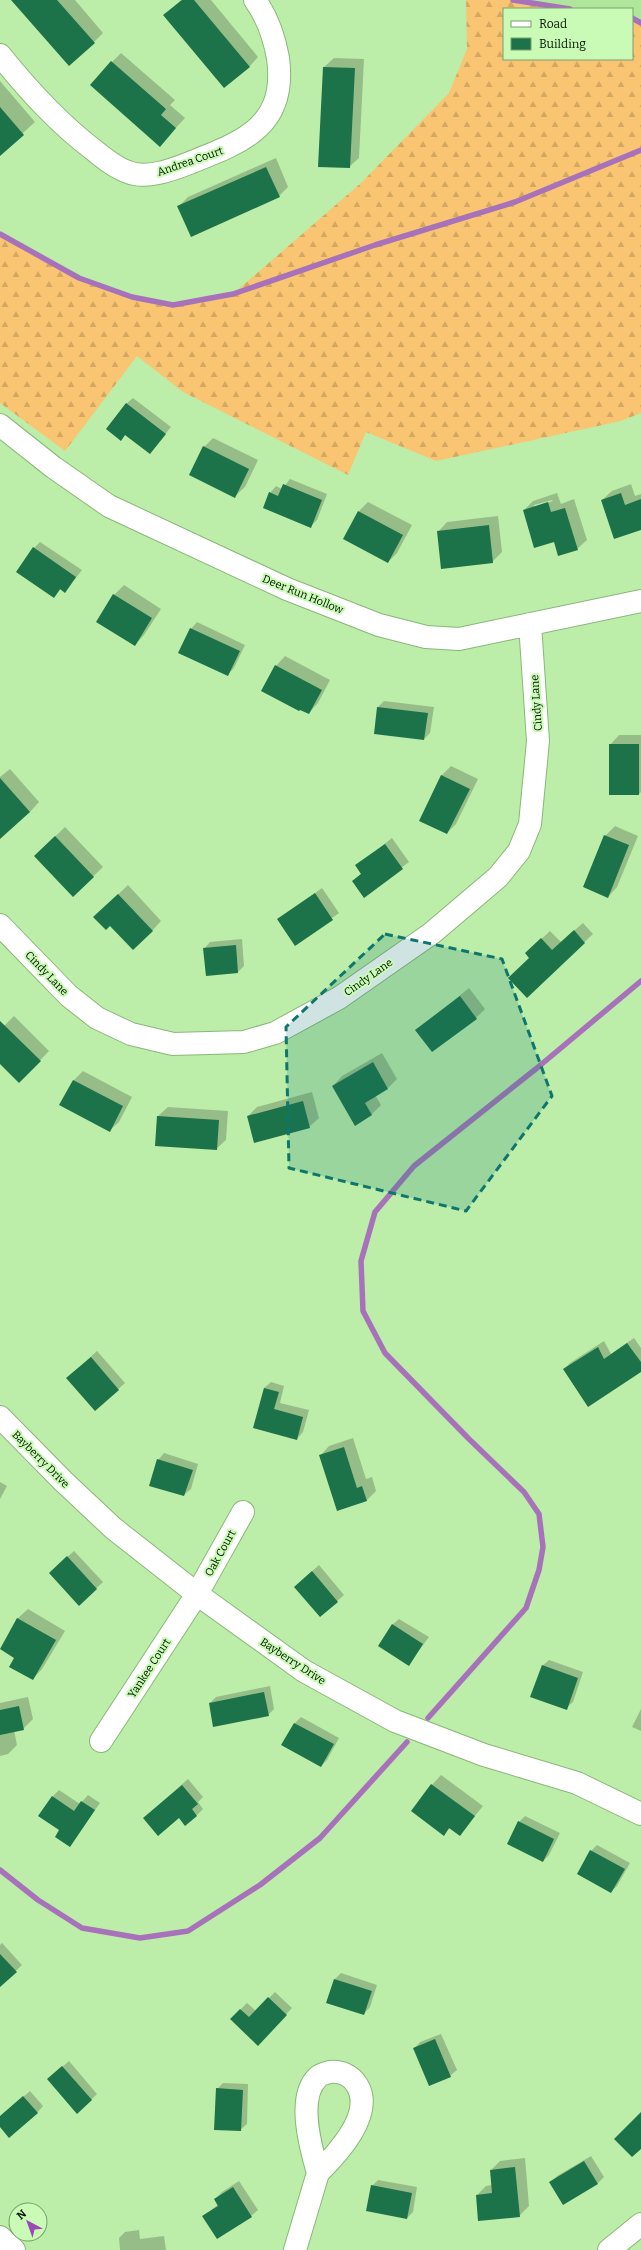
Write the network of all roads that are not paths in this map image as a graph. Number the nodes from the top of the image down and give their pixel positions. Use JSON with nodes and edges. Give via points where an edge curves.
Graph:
{"nodes":[{"id":1,"x":255,"y":0,"type":"edge"},
{"id":2,"x":0,"y":55,"type":"edge"},
{"id":3,"x":0,"y":425,"type":"edge"},
{"id":4,"x":641,"y":601,"type":"edge"},
{"id":5,"x":530,"y":624,"type":"junction"},
{"id":6,"x":0,"y":925,"type":"edge"},
{"id":7,"x":0,"y":1417,"type":"edge"},
{"id":8,"x":243,"y":1512,"type":"dead end"},
{"id":9,"x":197,"y":1594,"type":"junction"},
{"id":10,"x":100,"y":1741,"type":"dead end"},
{"id":11,"x":641,"y":1814,"type":"edge"},
{"id":12,"x":318,"y":2173,"type":"dead end"},
{"id":13,"x":641,"y":2224,"type":"edge"},
{"id":14,"x":0,"y":2237,"type":"edge"},
{"id":15,"x":14,"y":2250,"type":"edge"},
{"id":16,"x":295,"y":2250,"type":"edge"},
{"id":17,"x":609,"y":2250,"type":"edge"}],
"edges":[{"from":1,"to":2,"type":"street","name":"Andrea Court","via":[[274,36],[280,89],[272,109],[261,125],[232,146],[188,164],[152,174],[129,173],[114,166],[41,104]]},
{"from":3,"to":5,"type":"street","name":"Deer Run Hollow","via":[[53,467],[109,506],[287,589],[379,625],[426,637],[459,639]]},
{"from":4,"to":5,"type":"street","name":"Deer Run Hollow"},
{"from":5,"to":6,"type":"street","name":"Cindy Lane","via":[[538,741],[530,824],[519,852],[498,877],[432,933],[339,998],[275,1033],[244,1042],[173,1044],[131,1034],[98,1018],[69,996]]},
{"from":7,"to":9,"type":"street","name":"Bayberry Drive","via":[[113,1528]]},
{"from":8,"to":9,"type":"street","name":"Oak Court"},
{"from":9,"to":10,"type":"street","name":"Yankee Court"},
{"from":9,"to":11,"type":"street","name":"Bayberry Drive","via":[[304,1671],[395,1721],[484,1755],[577,1783]]},
{"from":12,"to":16,"type":"street"},
{"from":13,"to":17,"type":"street"},
{"from":14,"to":15,"type":"street"}]}
